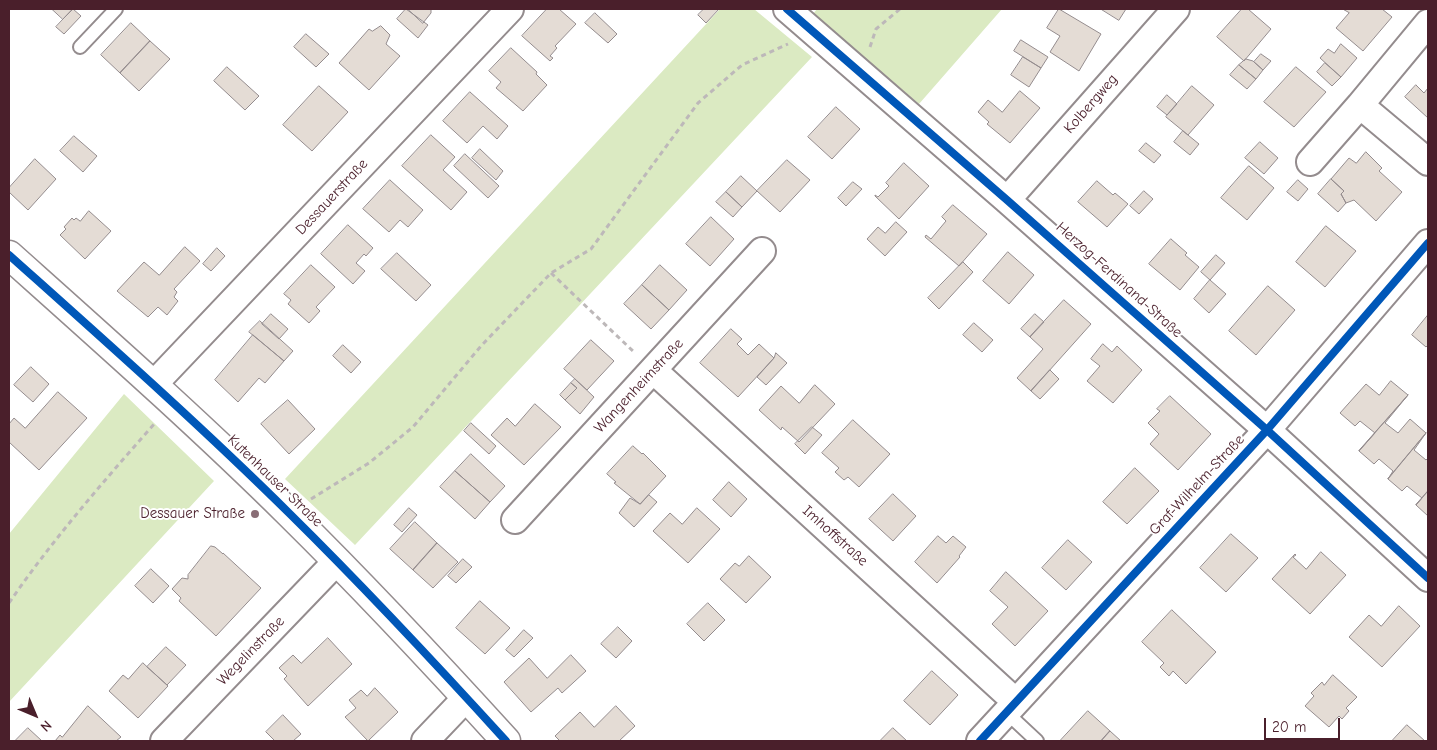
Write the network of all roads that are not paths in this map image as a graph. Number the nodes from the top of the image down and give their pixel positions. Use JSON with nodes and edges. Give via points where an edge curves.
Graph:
{"nodes":[{"id":1,"x":116,"y":9,"type":"edge"},
{"id":2,"x":510,"y":9,"type":"edge"},
{"id":3,"x":787,"y":9,"type":"edge"},
{"id":4,"x":1176,"y":9,"type":"edge"},
{"id":5,"x":1428,"y":23,"type":"edge"},
{"id":6,"x":80,"y":47,"type":"dead end"},
{"id":7,"x":1360,"y":105,"type":"junction"},
{"id":8,"x":1310,"y":162,"type":"dead end"},
{"id":9,"x":1428,"y":162,"type":"edge"},
{"id":10,"x":1007,"y":200,"type":"junction"},
{"id":11,"x":1428,"y":243,"type":"edge"},
{"id":12,"x":762,"y":250,"type":"dead end"},
{"id":13,"x":9,"y":255,"type":"edge"},
{"id":14,"x":654,"y":370,"type":"junction"},
{"id":15,"x":164,"y":394,"type":"junction"},
{"id":16,"x":1267,"y":430,"type":"junction"},
{"id":17,"x":515,"y":520,"type":"dead end"},
{"id":18,"x":337,"y":561,"type":"junction"},
{"id":19,"x":1428,"y":578,"type":"edge"},
{"id":20,"x":466,"y":698,"type":"junction"},
{"id":21,"x":1011,"y":708,"type":"junction"},
{"id":22,"x":164,"y":741,"type":"edge"},
{"id":23,"x":425,"y":741,"type":"edge"},
{"id":24,"x":506,"y":741,"type":"edge"},
{"id":25,"x":980,"y":741,"type":"edge"},
{"id":26,"x":1037,"y":741,"type":"edge"}],
"edges":[{"from":1,"to":6,"type":"lane"},
{"from":2,"to":15,"type":"street","name":"Dessauerstraße"},
{"from":3,"to":10,"type":"street","name":"Herzog-Ferdinand-Straße"},
{"from":4,"to":10,"type":"street","name":"Kolbergweg"},
{"from":5,"to":7,"type":"street"},
{"from":7,"to":8,"type":"street"},
{"from":7,"to":9,"type":"street"},
{"from":10,"to":16,"type":"street","name":"Herzog-Ferdinand-Straße"},
{"from":11,"to":16,"type":"street","name":"Graf-Wilhelm-Straße"},
{"from":12,"to":14,"type":"street","name":"Wangenheimstraße"},
{"from":13,"to":15,"type":"street","name":"Kutenhauser Straße"},
{"from":14,"to":17,"type":"street","name":"Wangenheimstraße"},
{"from":14,"to":21,"type":"street","name":"Imhoffstraße"},
{"from":15,"to":18,"type":"street","name":"Kutenhauser Straße"},
{"from":16,"to":19,"type":"street","name":"Herzog-Ferdinand-Straße"},
{"from":16,"to":21,"type":"street","name":"Graf-Wilhelm-Straße"},
{"from":18,"to":20,"type":"street","name":"Kutenhauser Straße"},
{"from":18,"to":22,"type":"street","name":"Wegelinstraße"},
{"from":20,"to":23,"type":"street"},
{"from":20,"to":24,"type":"street","name":"Kutenhauser Straße"},
{"from":21,"to":25,"type":"street","name":"Graf-Wilhelm-Straße"},
{"from":21,"to":26,"type":"lane"}]}
